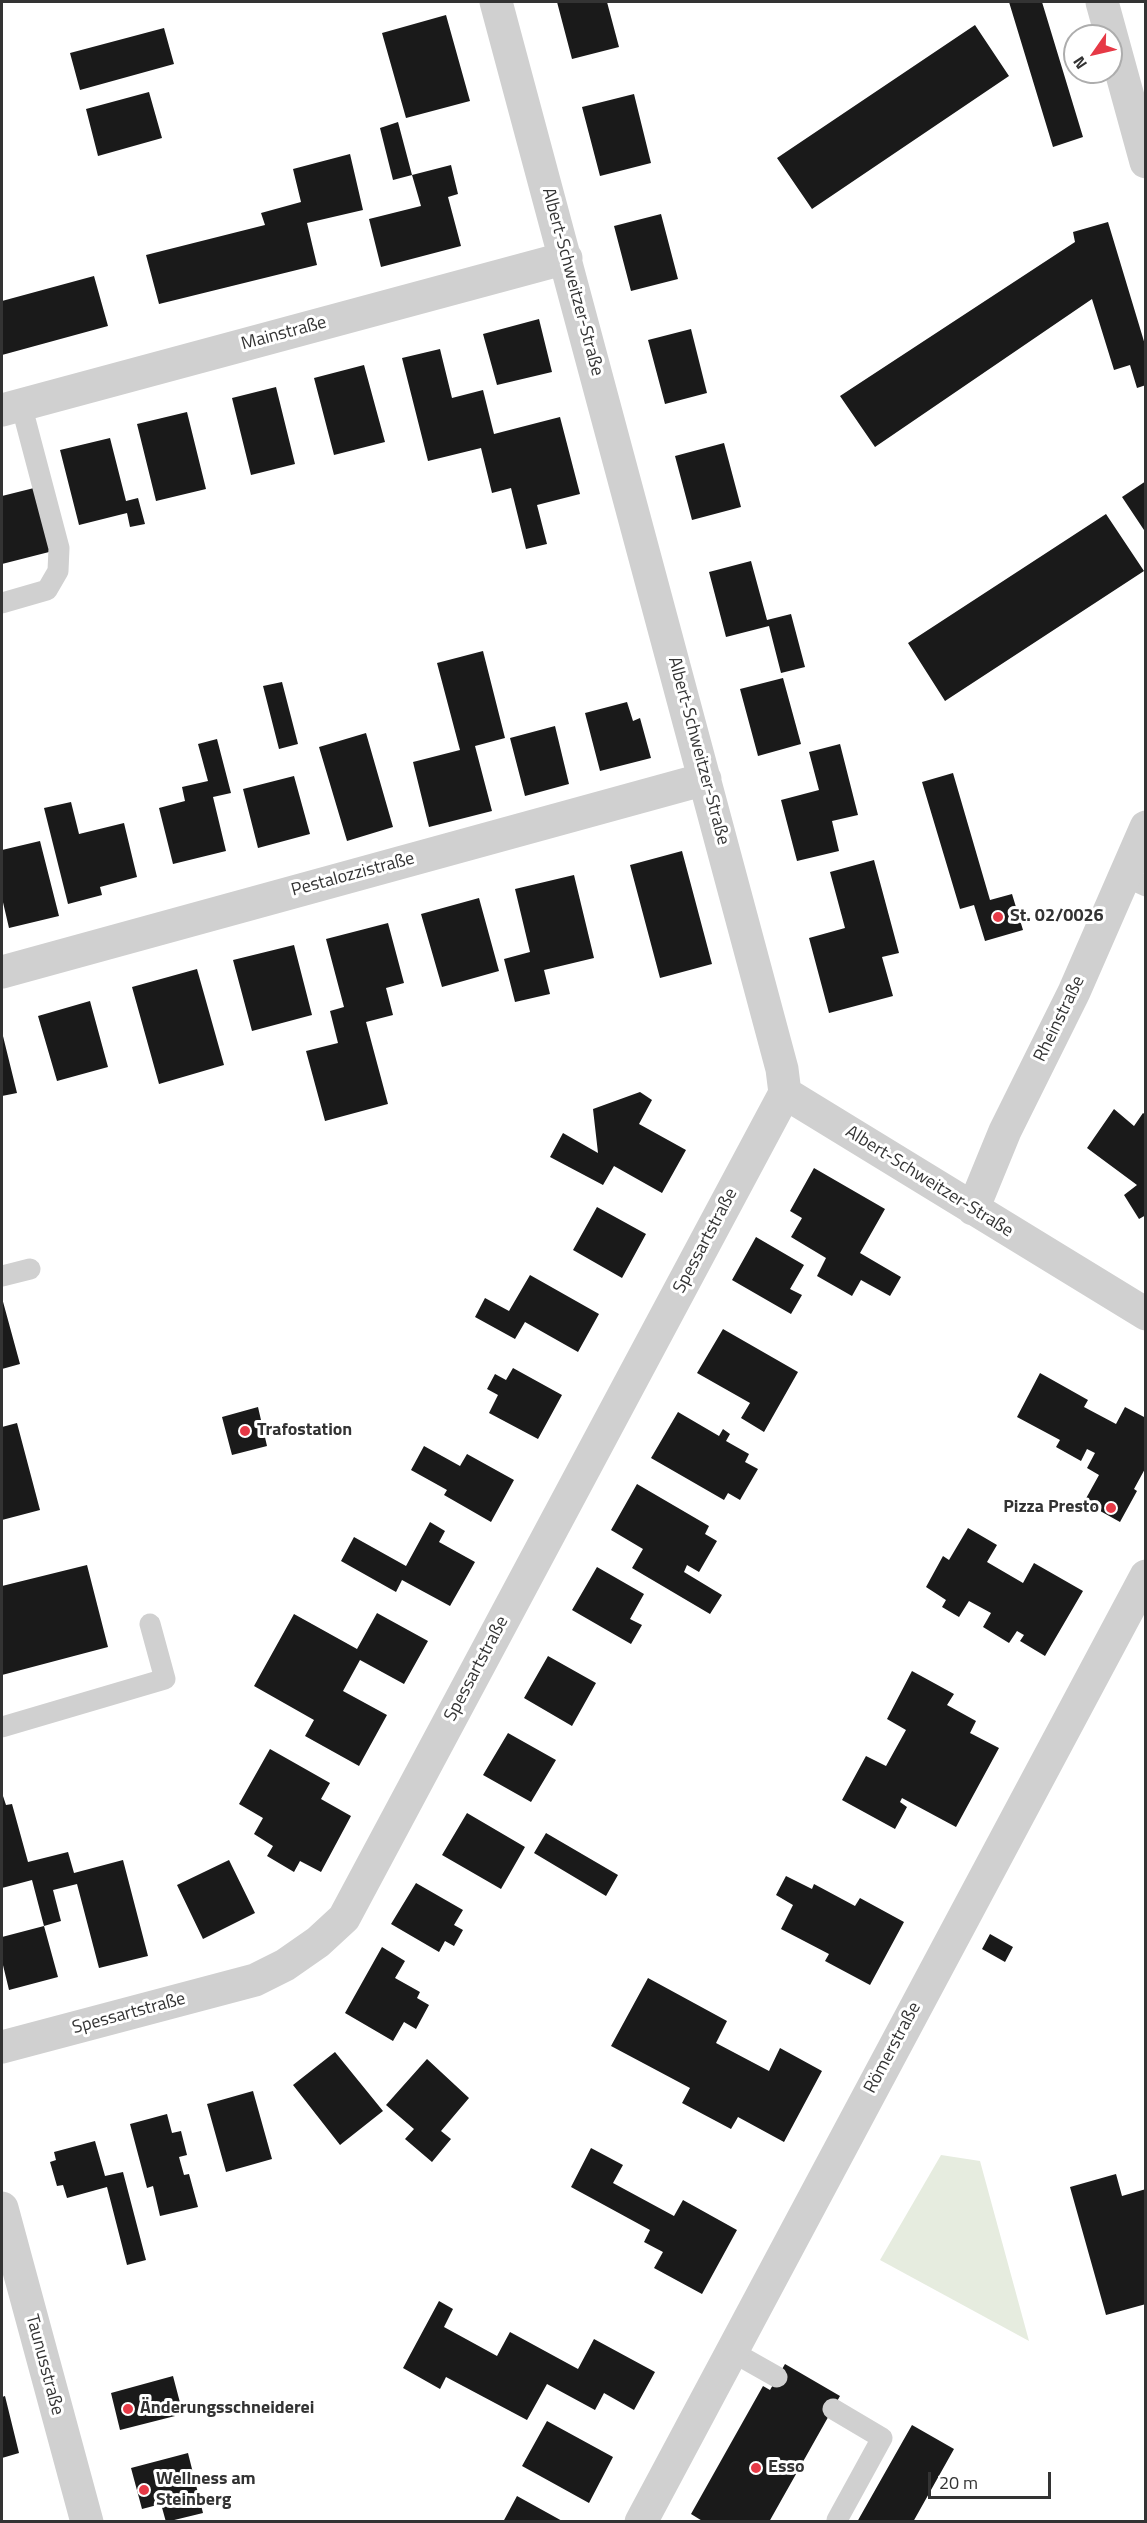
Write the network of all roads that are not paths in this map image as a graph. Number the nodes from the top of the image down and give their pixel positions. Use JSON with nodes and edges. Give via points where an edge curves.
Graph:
{"nodes":[{"id":1,"x":496,"y":2,"type":"edge"},
{"id":2,"x":1102,"y":2,"type":"edge"},
{"id":3,"x":1146,"y":162,"type":"edge"},
{"id":4,"x":566,"y":258,"type":"junction"},
{"id":5,"x":11,"y":407,"type":"edge"},
{"id":6,"x":2,"y":603,"type":"edge"},
{"id":7,"x":705,"y":779,"type":"junction"},
{"id":8,"x":1146,"y":827,"type":"edge"},
{"id":9,"x":1135,"y":881,"type":"edge"},
{"id":10,"x":2,"y":972,"type":"edge"},
{"id":11,"x":785,"y":1093,"type":"junction"},
{"id":12,"x":973,"y":1209,"type":"junction"},
{"id":13,"x":30,"y":1269,"type":"dead end"},
{"id":14,"x":2,"y":1276,"type":"edge"},
{"id":15,"x":1146,"y":1314,"type":"edge"},
{"id":16,"x":1146,"y":1576,"type":"edge"},
{"id":17,"x":150,"y":1624,"type":"dead end"},
{"id":18,"x":2,"y":1727,"type":"edge"},
{"id":19,"x":2,"y":2047,"type":"edge"},
{"id":20,"x":2,"y":2208,"type":"edge"},
{"id":21,"x":731,"y":2350,"type":"junction"},
{"id":22,"x":777,"y":2377,"type":"dead end"},
{"id":23,"x":832,"y":2409,"type":"dead end"},
{"id":24,"x":837,"y":2521,"type":"edge"},
{"id":25,"x":87,"y":2522,"type":"edge"},
{"id":26,"x":641,"y":2522,"type":"edge"}],
"edges":[{"from":1,"to":4,"type":"street","name":"Albert-Schweitzer-Straße"},
{"from":2,"to":3,"type":"street"},
{"from":4,"to":5,"type":"street","name":"Mainstraße"},
{"from":4,"to":7,"type":"street","name":"Albert-Schweitzer-Straße"},
{"from":5,"to":6,"type":"lane","via":[[59,548],[58,571],[47,590]]},
{"from":7,"to":10,"type":"street","name":"Pestalozzistraße"},
{"from":7,"to":11,"type":"street","name":"Albert-Schweitzer-Straße"},
{"from":8,"to":9,"type":"street","name":"Rheinstraße"},
{"from":9,"to":12,"type":"street","name":"Rheinstraße","via":[[1005,1131]]},
{"from":11,"to":12,"type":"street","name":"Albert-Schweitzer-Straße"},
{"from":11,"to":19,"type":"street","name":"Spessartstraße","via":[[344,1918],[285,1965],[255,1980]]},
{"from":12,"to":15,"type":"street","name":"Albert-Schweitzer-Straße"},
{"from":13,"to":14,"type":"lane"},
{"from":16,"to":21,"type":"street","name":"Römerstraße"},
{"from":17,"to":18,"type":"lane","via":[[165,1679]]},
{"from":20,"to":25,"type":"street","name":"Taunusstraße"},
{"from":21,"to":22,"type":"lane"},
{"from":21,"to":26,"type":"street","name":"Römerstraße"},
{"from":23,"to":24,"type":"lane","via":[[882,2438]]}]}
